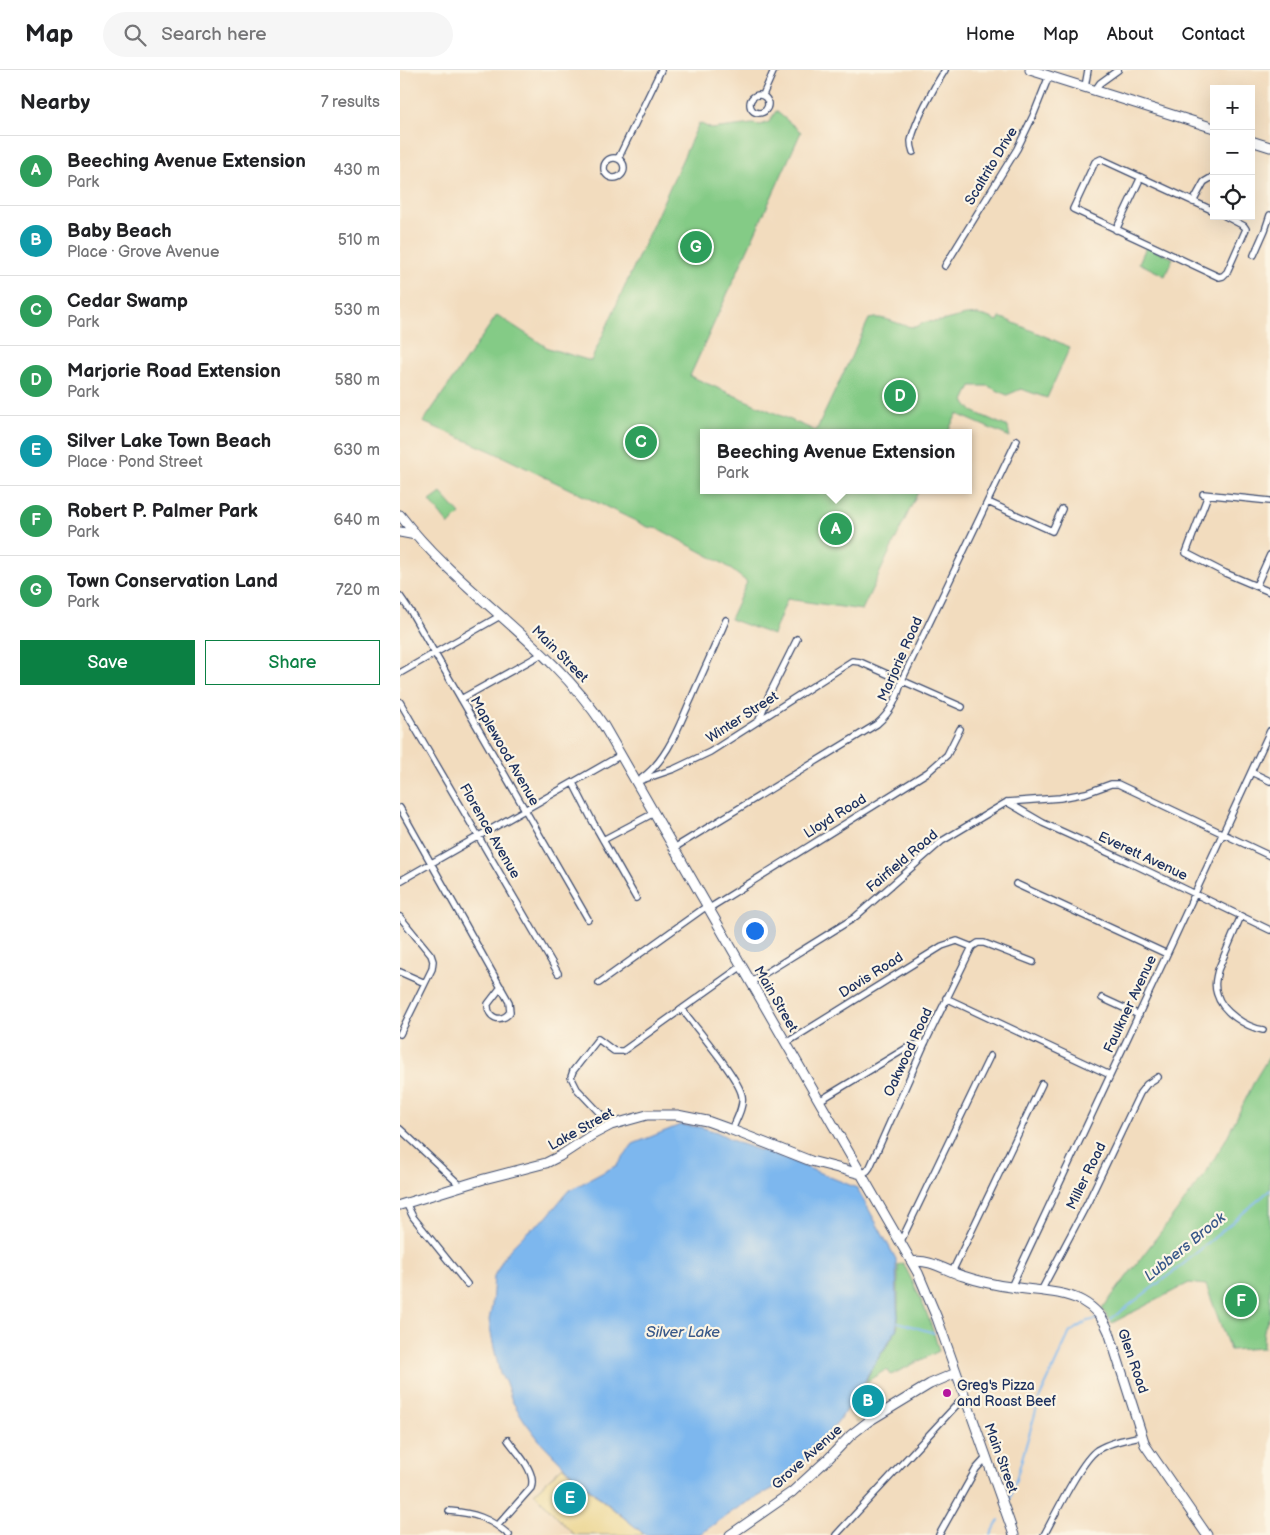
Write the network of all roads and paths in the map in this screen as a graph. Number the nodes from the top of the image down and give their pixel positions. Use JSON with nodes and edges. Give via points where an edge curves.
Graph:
{"nodes":[{"id":1,"x":661,"y":70,"type":"edge"},
{"id":2,"x":774,"y":70,"type":"edge"},
{"id":3,"x":945,"y":70,"type":"edge"},
{"id":4,"x":1030,"y":70,"type":"edge"},
{"id":5,"x":1088,"y":70,"type":"edge"},
{"id":6,"x":1118,"y":70,"type":"edge"},
{"id":7,"x":1049,"y":76,"type":"junction"},
{"id":8,"x":1085,"y":87,"type":"junction"},
{"id":9,"x":1095,"y":90,"type":"junction"},
{"id":10,"x":763,"y":95,"type":"dead end"},
{"id":11,"x":1210,"y":127,"type":"edge"},
{"id":12,"x":1255,"y":142,"type":"edge"},
{"id":13,"x":1270,"y":147,"type":"edge"},
{"id":14,"x":913,"y":152,"type":"dead end"},
{"id":15,"x":618,"y":159,"type":"dead end"},
{"id":16,"x":1141,"y":177,"type":"junction"},
{"id":17,"x":1210,"y":178,"type":"edge"},
{"id":18,"x":1193,"y":202,"type":"junction"},
{"id":19,"x":1210,"y":209,"type":"edge"},
{"id":20,"x":1270,"y":215,"type":"edge"},
{"id":21,"x":1233,"y":220,"type":"edge"},
{"id":22,"x":1116,"y":230,"type":"junction"},
{"id":23,"x":1254,"y":255,"type":"dead end"},
{"id":24,"x":945,"y":266,"type":"dead end"},
{"id":25,"x":1017,"y":440,"type":"dead end"},
{"id":26,"x":1270,"y":501,"type":"edge"},
{"id":27,"x":988,"y":502,"type":"junction"},
{"id":28,"x":1062,"y":509,"type":"dead end"},
{"id":29,"x":400,"y":515,"type":"edge"},
{"id":30,"x":400,"y":532,"type":"edge"},
{"id":31,"x":416,"y":535,"type":"junction"},
{"id":32,"x":1270,"y":555,"type":"edge"},
{"id":33,"x":1256,"y":586,"type":"junction"},
{"id":34,"x":1270,"y":592,"type":"edge"},
{"id":35,"x":400,"y":596,"type":"edge"},
{"id":36,"x":500,"y":616,"type":"junction"},
{"id":37,"x":726,"y":620,"type":"dead end"},
{"id":38,"x":796,"y":639,"type":"dead end"},
{"id":39,"x":434,"y":654,"type":"junction"},
{"id":40,"x":542,"y":654,"type":"junction"},
{"id":41,"x":400,"y":673,"type":"edge"},
{"id":42,"x":902,"y":680,"type":"junction"},
{"id":43,"x":461,"y":699,"type":"junction"},
{"id":44,"x":400,"y":702,"type":"edge"},
{"id":45,"x":962,"y":707,"type":"dead end"},
{"id":46,"x":759,"y":720,"type":"junction"},
{"id":47,"x":960,"y":729,"type":"dead end"},
{"id":48,"x":1270,"y":731,"type":"edge"},
{"id":49,"x":621,"y":755,"type":"junction"},
{"id":50,"x":1251,"y":772,"type":"junction"},
{"id":51,"x":1270,"y":781,"type":"edge"},
{"id":52,"x":636,"y":782,"type":"junction"},
{"id":53,"x":573,"y":783,"type":"junction"},
{"id":54,"x":1007,"y":802,"type":"junction"},
{"id":55,"x":400,"y":808,"type":"edge"},
{"id":56,"x":524,"y":810,"type":"junction"},
{"id":57,"x":654,"y":813,"type":"junction"},
{"id":58,"x":1223,"y":834,"type":"junction"},
{"id":59,"x":478,"y":837,"type":"junction"},
{"id":60,"x":603,"y":840,"type":"junction"},
{"id":61,"x":674,"y":848,"type":"junction"},
{"id":62,"x":1270,"y":856,"type":"edge"},
{"id":63,"x":431,"y":863,"type":"junction"},
{"id":64,"x":400,"y":881,"type":"edge"},
{"id":65,"x":1016,"y":884,"type":"dead end"},
{"id":66,"x":1195,"y":894,"type":"junction"},
{"id":67,"x":636,"y":898,"type":"dead end"},
{"id":68,"x":708,"y":907,"type":"junction"},
{"id":69,"x":1241,"y":916,"type":"junction"},
{"id":70,"x":400,"y":917,"type":"edge"},
{"id":71,"x":588,"y":919,"type":"dead end"},
{"id":72,"x":1270,"y":930,"type":"edge"},
{"id":73,"x":972,"y":947,"type":"junction"},
{"id":74,"x":1168,"y":954,"type":"junction"},
{"id":75,"x":1033,"y":962,"type":"dead end"},
{"id":76,"x":742,"y":966,"type":"junction"},
{"id":77,"x":400,"y":972,"type":"edge"},
{"id":78,"x":558,"y":973,"type":"dead end"},
{"id":79,"x":751,"y":982,"type":"junction"},
{"id":80,"x":425,"y":983,"type":"junction"},
{"id":81,"x":599,"y":983,"type":"dead end"},
{"id":82,"x":501,"y":987,"type":"junction"},
{"id":83,"x":946,"y":998,"type":"junction"},
{"id":84,"x":1102,"y":998,"type":"dead end"},
{"id":85,"x":682,"y":1009,"type":"junction"},
{"id":86,"x":1139,"y":1015,"type":"junction"},
{"id":87,"x":1263,"y":1030,"type":"dead end"},
{"id":88,"x":400,"y":1034,"type":"edge"},
{"id":89,"x":786,"y":1043,"type":"junction"},
{"id":90,"x":924,"y":1043,"type":"junction"},
{"id":91,"x":990,"y":1056,"type":"dead end"},
{"id":92,"x":1110,"y":1075,"type":"junction"},
{"id":93,"x":1158,"y":1077,"type":"dead end"},
{"id":94,"x":1042,"y":1084,"type":"dead end"},
{"id":95,"x":819,"y":1101,"type":"junction"},
{"id":96,"x":611,"y":1125,"type":"junction"},
{"id":97,"x":400,"y":1129,"type":"edge"},
{"id":98,"x":732,"y":1130,"type":"junction"},
{"id":99,"x":861,"y":1174,"type":"junction"},
{"id":100,"x":461,"y":1186,"type":"junction"},
{"id":101,"x":403,"y":1204,"type":"edge"},
{"id":102,"x":900,"y":1243,"type":"junction"},
{"id":103,"x":912,"y":1262,"type":"junction"},
{"id":104,"x":952,"y":1272,"type":"junction"},
{"id":105,"x":467,"y":1284,"type":"dead end"},
{"id":106,"x":1011,"y":1287,"type":"junction"},
{"id":107,"x":1041,"y":1291,"type":"junction"},
{"id":108,"x":956,"y":1373,"type":"junction"},
{"id":109,"x":964,"y":1397,"type":"junction"},
{"id":110,"x":1141,"y":1436,"type":"junction"},
{"id":111,"x":508,"y":1440,"type":"dead end"},
{"id":112,"x":986,"y":1458,"type":"junction"},
{"id":113,"x":448,"y":1511,"type":"dead end"},
{"id":114,"x":498,"y":1525,"type":"junction"},
{"id":115,"x":509,"y":1535,"type":"edge"},
{"id":116,"x":730,"y":1535,"type":"edge"},
{"id":117,"x":836,"y":1535,"type":"edge"},
{"id":118,"x":939,"y":1535,"type":"edge"},
{"id":119,"x":1014,"y":1535,"type":"edge"},
{"id":120,"x":1044,"y":1535,"type":"edge"},
{"id":121,"x":1207,"y":1535,"type":"edge"}],
"edges":[{"from":1,"to":15,"type":"street"},
{"from":2,"to":10,"type":"street"},
{"from":3,"to":14,"type":"street","via":[[922,113],[911,142]]},
{"from":4,"to":7,"type":"street"},
{"from":5,"to":8,"type":"street"},
{"from":6,"to":9,"type":"street"},
{"from":7,"to":8,"type":"street"},
{"from":7,"to":24,"type":"street","name":"Scaltrito Drive","via":[[1017,149]]},
{"from":8,"to":9,"type":"street"},
{"from":9,"to":11,"type":"street"},
{"from":12,"to":13,"type":"street"},
{"from":16,"to":18,"type":"street"},
{"from":16,"to":22,"type":"street"},
{"from":16,"to":22,"type":"street","via":[[1098,159],[1073,209]]},
{"from":17,"to":18,"type":"street","via":[[1204,182]]},
{"from":18,"to":19,"type":"street"},
{"from":20,"to":23,"type":"street"},
{"from":21,"to":22,"type":"street","via":[[1246,229],[1227,272],[1219,277]]},
{"from":25,"to":27,"type":"street","name":"Marjorie Road"},
{"from":26,"to":33,"type":"street","via":[[1206,495],[1185,552]]},
{"from":27,"to":28,"type":"street","via":[[1052,531]]},
{"from":27,"to":42,"type":"street","name":"Marjorie Road"},
{"from":29,"to":31,"type":"street","name":"Main Street"},
{"from":30,"to":31,"type":"street"},
{"from":31,"to":36,"type":"street","name":"Main Street"},
{"from":32,"to":33,"type":"street"},
{"from":33,"to":34,"type":"street"},
{"from":35,"to":39,"type":"street","name":"Maplewood Avenue"},
{"from":36,"to":39,"type":"street"},
{"from":36,"to":40,"type":"street","name":"Main Street"},
{"from":37,"to":52,"type":"street","via":[[663,756]]},
{"from":38,"to":46,"type":"street"},
{"from":39,"to":41,"type":"street"},
{"from":39,"to":43,"type":"street","name":"Maplewood Avenue"},
{"from":40,"to":43,"type":"street"},
{"from":40,"to":49,"type":"street","name":"Main Street","via":[[588,702]]},
{"from":42,"to":45,"type":"street"},
{"from":42,"to":46,"type":"street","name":"Winter Street","via":[[850,662]]},
{"from":42,"to":61,"type":"street","name":"Marjorie Road","via":[[891,710],[877,724]]},
{"from":43,"to":56,"type":"street","name":"Maplewood Avenue"},
{"from":44,"to":59,"type":"street","name":"Florence Avenue"},
{"from":46,"to":52,"type":"street","name":"Winter Street","via":[[700,758]]},
{"from":47,"to":68,"type":"street","name":"Lloyd Road","via":[[947,755],[928,772]]},
{"from":48,"to":50,"type":"street","name":"Faulkner Avenue"},
{"from":49,"to":52,"type":"street","name":"Main Street"},
{"from":49,"to":53,"type":"street"},
{"from":50,"to":51,"type":"street"},
{"from":50,"to":58,"type":"street","name":"Faulkner Avenue"},
{"from":52,"to":57,"type":"street","name":"Main Street"},
{"from":53,"to":56,"type":"street"},
{"from":53,"to":60,"type":"street"},
{"from":54,"to":58,"type":"street","name":"Fairfield Road","via":[[1060,798],[1111,784],[1121,785]]},
{"from":54,"to":66,"type":"street","name":"Everett Avenue","via":[[1043,823]]},
{"from":54,"to":79,"type":"street","name":"Fairfield Road","via":[[942,841],[854,918]]},
{"from":55,"to":63,"type":"street"},
{"from":56,"to":59,"type":"street"},
{"from":56,"to":71,"type":"street","name":"Maplewood Avenue"},
{"from":57,"to":60,"type":"street"},
{"from":57,"to":61,"type":"street","name":"Main Street"},
{"from":58,"to":62,"type":"street"},
{"from":58,"to":66,"type":"street","name":"Faulkner Avenue"},
{"from":59,"to":63,"type":"street"},
{"from":59,"to":78,"type":"street","name":"Florence Avenue"},
{"from":60,"to":67,"type":"street"},
{"from":61,"to":68,"type":"street","name":"Main Street"},
{"from":63,"to":64,"type":"street"},
{"from":63,"to":82,"type":"street"},
{"from":65,"to":74,"type":"street"},
{"from":66,"to":69,"type":"street","name":"Everett Avenue"},
{"from":66,"to":74,"type":"street","name":"Faulkner Avenue"},
{"from":68,"to":76,"type":"street","name":"Main Street"},
{"from":68,"to":81,"type":"street","name":"Lloyd Road"},
{"from":69,"to":72,"type":"street","name":"Everett Avenue"},
{"from":69,"to":87,"type":"street","via":[[1218,970],[1216,992],[1230,1012],[1252,1028]]},
{"from":70,"to":80,"type":"street","via":[[432,955],[433,965]]},
{"from":73,"to":75,"type":"street","via":[[981,942]]},
{"from":73,"to":83,"type":"street","name":"Oakwood Road"},
{"from":73,"to":89,"type":"street","name":"Davis Road","via":[[957,941],[942,946]]},
{"from":74,"to":86,"type":"street","name":"Faulkner Avenue"},
{"from":76,"to":79,"type":"street","name":"Main Street"},
{"from":76,"to":85,"type":"street"},
{"from":77,"to":80,"type":"street"},
{"from":79,"to":89,"type":"street","name":"Main Street"},
{"from":80,"to":88,"type":"street"},
{"from":82,"to":82,"type":"street","via":[[488,1004],[489,1013],[498,1019],[507,1016],[510,1009]]},
{"from":83,"to":90,"type":"street","name":"Oakwood Road"},
{"from":83,"to":92,"type":"street"},
{"from":84,"to":86,"type":"street"},
{"from":85,"to":96,"type":"street","via":[[623,1051],[614,1051],[598,1039],[572,1071],[571,1077],[577,1089]]},
{"from":85,"to":98,"type":"street","via":[[742,1093]]},
{"from":86,"to":92,"type":"street","name":"Faulkner Avenue"},
{"from":89,"to":95,"type":"street","name":"Main Street"},
{"from":90,"to":95,"type":"street","via":[[910,1046]]},
{"from":90,"to":99,"type":"street","name":"Oakwood Road","via":[[870,1167]]},
{"from":91,"to":102,"type":"street"},
{"from":92,"to":106,"type":"street","name":"Faulkner Avenue"},
{"from":93,"to":107,"type":"street","name":"Miller Road","via":[[1140,1093],[1092,1195]]},
{"from":94,"to":104,"type":"street"},
{"from":95,"to":99,"type":"street","name":"Main Street"},
{"from":96,"to":98,"type":"street","name":"Lake Street","via":[[638,1117],[668,1114],[687,1116]]},
{"from":96,"to":100,"type":"street","name":"Lake Street","via":[[546,1163]]},
{"from":97,"to":100,"type":"street"},
{"from":98,"to":99,"type":"street","name":"Lake Street","via":[[811,1161]]},
{"from":99,"to":102,"type":"street","name":"Main Street"},
{"from":100,"to":101,"type":"street","name":"Lake Street"},
{"from":101,"to":105,"type":"street"},
{"from":102,"to":103,"type":"street","name":"Main Street"},
{"from":103,"to":104,"type":"street","name":"Glen Road","via":[[928,1263]]},
{"from":103,"to":108,"type":"street","name":"Main Street","via":[[932,1305]]},
{"from":104,"to":106,"type":"street","name":"Glen Road"},
{"from":106,"to":107,"type":"street","name":"Glen Road"},
{"from":107,"to":110,"type":"street","name":"Glen Road","via":[[1076,1298],[1102,1318],[1120,1362]]},
{"from":108,"to":109,"type":"street","name":"Main Street"},
{"from":108,"to":116,"type":"street","name":"Grove Avenue","via":[[930,1384],[869,1421],[792,1492]]},
{"from":109,"to":112,"type":"street","name":"Main Street"},
{"from":109,"to":117,"type":"street"},
{"from":110,"to":120,"type":"street","via":[[1111,1444],[1092,1454]]},
{"from":110,"to":121,"type":"street","name":"Glen Road"},
{"from":111,"to":114,"type":"street","via":[[528,1469],[533,1483]]},
{"from":112,"to":118,"type":"street","via":[[976,1469]]},
{"from":112,"to":119,"type":"street","name":"Main Street"},
{"from":113,"to":114,"type":"street","via":[[480,1516]]},
{"from":114,"to":115,"type":"street"}]}
